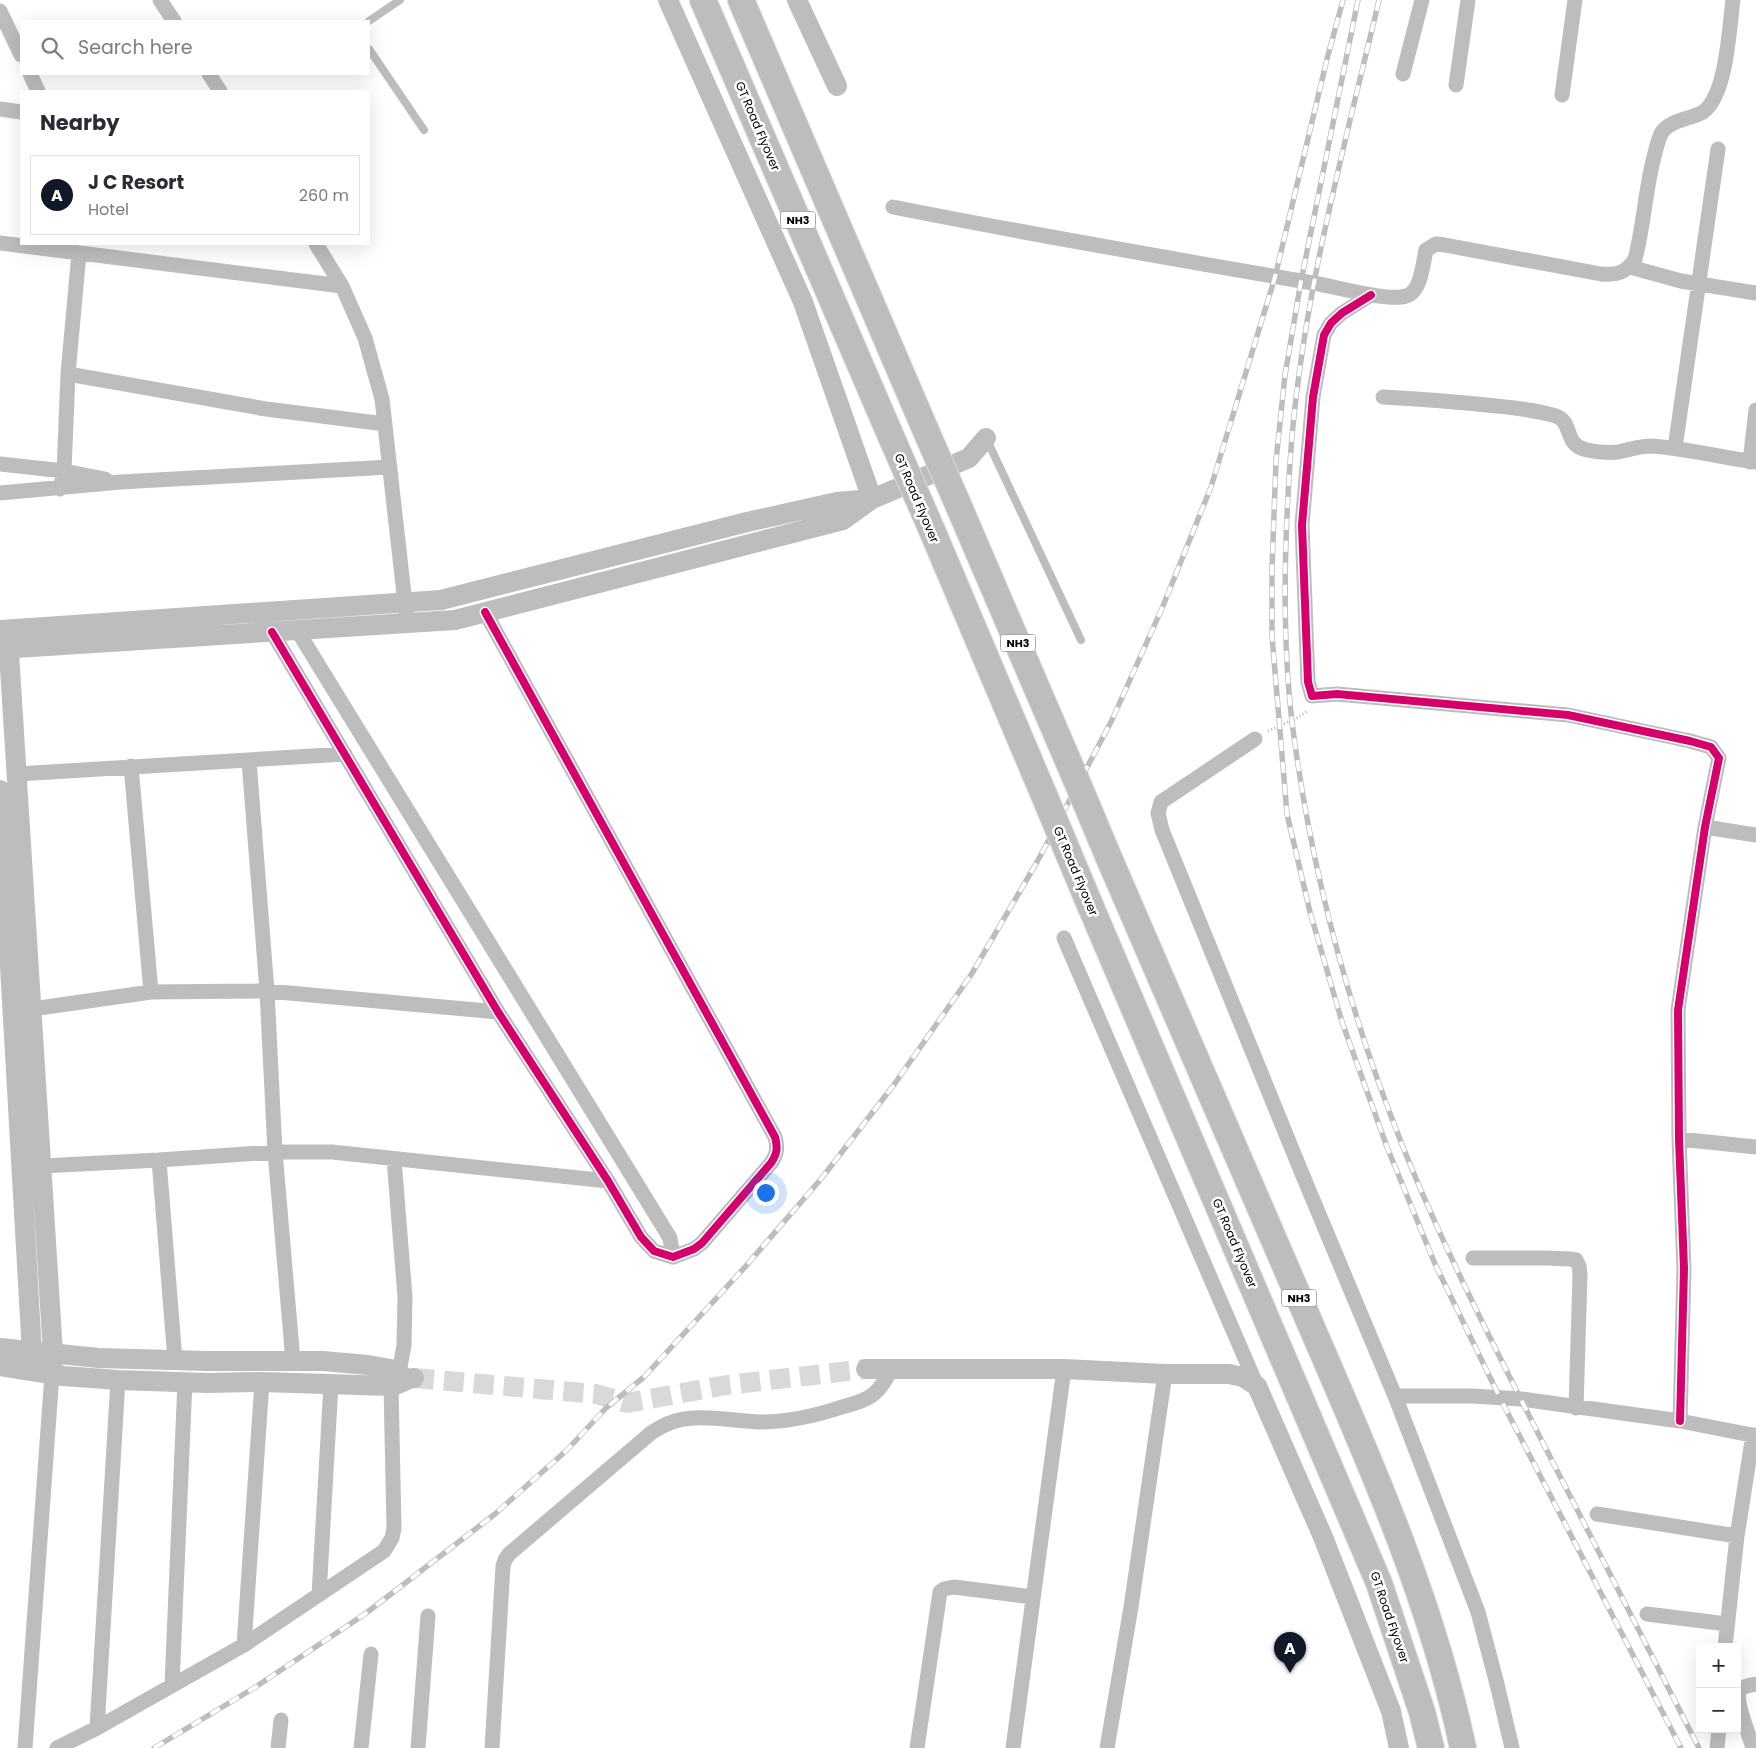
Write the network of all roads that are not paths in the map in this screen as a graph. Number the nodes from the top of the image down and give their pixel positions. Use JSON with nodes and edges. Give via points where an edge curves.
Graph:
{"nodes":[{"id":1,"x":160,"y":0,"type":"edge"},
{"id":2,"x":400,"y":0,"type":"edge"},
{"id":3,"x":668,"y":0,"type":"edge"},
{"id":4,"x":703,"y":0,"type":"edge"},
{"id":5,"x":741,"y":0,"type":"edge"},
{"id":6,"x":797,"y":0,"type":"edge"},
{"id":7,"x":1422,"y":0,"type":"edge"},
{"id":8,"x":1468,"y":0,"type":"edge"},
{"id":9,"x":1575,"y":0,"type":"edge"},
{"id":10,"x":1733,"y":0,"type":"edge"},
{"id":11,"x":0,"y":11,"type":"edge"},
{"id":12,"x":173,"y":20,"type":"edge"},
{"id":13,"x":370,"y":20,"type":"edge"},
{"id":14,"x":370,"y":50,"type":"edge"},
{"id":15,"x":20,"y":53,"type":"edge"},
{"id":16,"x":1403,"y":74,"type":"dead end"},
{"id":17,"x":30,"y":75,"type":"edge"},
{"id":18,"x":210,"y":75,"type":"edge"},
{"id":19,"x":1456,"y":85,"type":"dead end"},
{"id":20,"x":837,"y":86,"type":"dead end"},
{"id":21,"x":38,"y":90,"type":"edge"},
{"id":22,"x":219,"y":90,"type":"edge"},
{"id":23,"x":1562,"y":95,"type":"dead end"},
{"id":24,"x":0,"y":109,"type":"edge"},
{"id":25,"x":20,"y":112,"type":"edge"},
{"id":26,"x":424,"y":130,"type":"dead end"},
{"id":27,"x":1718,"y":149,"type":"dead end"},
{"id":28,"x":893,"y":207,"type":"dead end"},
{"id":29,"x":0,"y":242,"type":"edge"},
{"id":30,"x":20,"y":245,"type":"edge"},
{"id":31,"x":22,"y":245,"type":"edge"},
{"id":32,"x":317,"y":245,"type":"edge"},
{"id":33,"x":79,"y":253,"type":"junction"},
{"id":34,"x":1630,"y":267,"type":"junction"},
{"id":35,"x":1698,"y":285,"type":"junction"},
{"id":36,"x":342,"y":286,"type":"junction"},
{"id":37,"x":1756,"y":293,"type":"edge"},
{"id":38,"x":1371,"y":294,"type":"junction"},
{"id":39,"x":68,"y":374,"type":"junction"},
{"id":40,"x":1383,"y":397,"type":"dead end"},
{"id":41,"x":1756,"y":410,"type":"edge"},
{"id":42,"x":385,"y":424,"type":"junction"},
{"id":43,"x":986,"y":438,"type":"joint"},
{"id":44,"x":1675,"y":448,"type":"junction"},
{"id":45,"x":1753,"y":462,"type":"edge"},
{"id":46,"x":0,"y":464,"type":"edge"},
{"id":47,"x":390,"y":467,"type":"junction"},
{"id":48,"x":64,"y":471,"type":"junction"},
{"id":49,"x":120,"y":482,"type":"junction"},
{"id":50,"x":60,"y":489,"type":"junction"},
{"id":51,"x":0,"y":493,"type":"edge"},
{"id":52,"x":872,"y":500,"type":"junction"},
{"id":53,"x":405,"y":602,"type":"junction"},
{"id":54,"x":485,"y":612,"type":"junction"},
{"id":55,"x":407,"y":623,"type":"junction"},
{"id":56,"x":297,"y":630,"type":"junction"},
{"id":57,"x":272,"y":632,"type":"junction"},
{"id":58,"x":4,"y":639,"type":"edge"},
{"id":59,"x":1081,"y":640,"type":"dead end"},
{"id":60,"x":1255,"y":739,"type":"road end"},
{"id":61,"x":345,"y":754,"type":"junction"},
{"id":62,"x":250,"y":761,"type":"junction"},
{"id":63,"x":131,"y":766,"type":"junction"},
{"id":64,"x":17,"y":774,"type":"junction"},
{"id":65,"x":0,"y":790,"type":"edge"},
{"id":66,"x":1705,"y":827,"type":"junction"},
{"id":67,"x":1756,"y":835,"type":"edge"},
{"id":68,"x":1064,"y":938,"type":"dead end"},
{"id":69,"x":267,"y":991,"type":"junction"},
{"id":70,"x":151,"y":992,"type":"junction"},
{"id":71,"x":32,"y":1009,"type":"junction"},
{"id":72,"x":498,"y":1012,"type":"junction"},
{"id":73,"x":1679,"y":1139,"type":"junction"},
{"id":74,"x":1756,"y":1147,"type":"edge"},
{"id":75,"x":275,"y":1152,"type":"junction"},
{"id":76,"x":394,"y":1159,"type":"junction"},
{"id":77,"x":159,"y":1160,"type":"junction"},
{"id":78,"x":42,"y":1166,"type":"junction"},
{"id":79,"x":608,"y":1182,"type":"junction"},
{"id":80,"x":674,"y":1257,"type":"junction"},
{"id":81,"x":1473,"y":1258,"type":"dead end"},
{"id":82,"x":0,"y":1348,"type":"edge"},
{"id":83,"x":32,"y":1351,"type":"junction"},
{"id":84,"x":54,"y":1353,"type":"junction"},
{"id":85,"x":174,"y":1360,"type":"junction"},
{"id":86,"x":293,"y":1360,"type":"junction"},
{"id":87,"x":0,"y":1366,"type":"edge"},
{"id":88,"x":866,"y":1369,"type":"tunnel mouth"},
{"id":89,"x":892,"y":1369,"type":"junction"},
{"id":90,"x":1064,"y":1369,"type":"junction"},
{"id":91,"x":43,"y":1372,"type":"junction"},
{"id":92,"x":1165,"y":1374,"type":"junction"},
{"id":93,"x":403,"y":1379,"type":"junction"},
{"id":94,"x":118,"y":1380,"type":"junction"},
{"id":95,"x":185,"y":1381,"type":"junction"},
{"id":96,"x":262,"y":1382,"type":"junction"},
{"id":97,"x":331,"y":1384,"type":"junction"},
{"id":98,"x":1257,"y":1386,"type":"junction"},
{"id":99,"x":1395,"y":1396,"type":"junction"},
{"id":100,"x":1576,"y":1408,"type":"junction"},
{"id":101,"x":1680,"y":1421,"type":"junction"},
{"id":102,"x":1755,"y":1436,"type":"edge"},
{"id":103,"x":1597,"y":1514,"type":"dead end"},
{"id":104,"x":1737,"y":1536,"type":"junction"},
{"id":105,"x":319,"y":1595,"type":"junction"},
{"id":106,"x":1033,"y":1597,"type":"junction"},
{"id":107,"x":1647,"y":1614,"type":"dead end"},
{"id":108,"x":428,"y":1616,"type":"dead end"},
{"id":109,"x":1727,"y":1624,"type":"junction"},
{"id":110,"x":1725,"y":1643,"type":"edge"},
{"id":111,"x":244,"y":1645,"type":"junction"},
{"id":112,"x":371,"y":1654,"type":"dead end"},
{"id":113,"x":1756,"y":1684,"type":"edge"},
{"id":114,"x":172,"y":1685,"type":"junction"},
{"id":115,"x":282,"y":1720,"type":"dead end"},
{"id":116,"x":97,"y":1728,"type":"junction"},
{"id":117,"x":1719,"y":1733,"type":"edge"},
{"id":118,"x":25,"y":1748,"type":"edge"},
{"id":119,"x":57,"y":1748,"type":"edge"},
{"id":120,"x":278,"y":1748,"type":"edge"},
{"id":121,"x":361,"y":1748,"type":"edge"},
{"id":122,"x":418,"y":1748,"type":"edge"},
{"id":123,"x":492,"y":1748,"type":"edge"},
{"id":124,"x":917,"y":1748,"type":"edge"},
{"id":125,"x":1013,"y":1748,"type":"edge"},
{"id":126,"x":1107,"y":1748,"type":"edge"},
{"id":127,"x":1399,"y":1748,"type":"edge"},
{"id":128,"x":1431,"y":1748,"type":"edge"},
{"id":129,"x":1463,"y":1748,"type":"edge"},
{"id":130,"x":1512,"y":1748,"type":"edge"},
{"id":131,"x":1718,"y":1748,"type":"edge"},
{"id":132,"x":1753,"y":1748,"type":"edge"}],
"edges":[{"from":1,"to":12,"type":"street"},
{"from":2,"to":13,"type":"lane"},
{"from":3,"to":52,"type":"street","via":[[803,302]]},
{"from":4,"to":128,"type":"highway","name":"GT Road Flyover","number":"NH3","bridge":true,"via":[[1379,1583]]},
{"from":5,"to":129,"type":"highway","number":"NH3","bridge":true,"via":[[1355,1428],[1413,1574],[1454,1703]]},
{"from":6,"to":20,"type":"street"},
{"from":7,"to":16,"type":"street"},
{"from":8,"to":19,"type":"street"},
{"from":9,"to":23,"type":"street"},
{"from":10,"to":34,"type":"street","via":[[1719,90],[1703,111],[1663,130],[1649,174],[1638,246]]},
{"from":11,"to":15,"type":"street"},
{"from":14,"to":26,"type":"lane"},
{"from":17,"to":21,"type":"street"},
{"from":18,"to":22,"type":"street"},
{"from":24,"to":25,"type":"street"},
{"from":27,"to":35,"type":"street"},
{"from":28,"to":38,"type":"street"},
{"from":29,"to":30,"type":"street"},
{"from":31,"to":33,"type":"street"},
{"from":32,"to":36,"type":"street"},
{"from":33,"to":36,"type":"street"},
{"from":33,"to":39,"type":"street"},
{"from":34,"to":35,"type":"street"},
{"from":34,"to":38,"type":"street","via":[[1612,275],[1601,274],[1436,244],[1426,250],[1414,292],[1399,298]]},
{"from":35,"to":37,"type":"street"},
{"from":35,"to":44,"type":"street"},
{"from":36,"to":42,"type":"street","via":[[365,338],[382,399]]},
{"from":38,"to":66,"type":"street","via":[[1342,313],[1324,335],[1313,398],[1302,525],[1308,682],[1312,696],[1338,694],[1568,714],[1711,747],[1720,761]]},
{"from":39,"to":42,"type":"street","via":[[266,409]]},
{"from":39,"to":48,"type":"street"},
{"from":40,"to":44,"type":"street","via":[[1463,402],[1539,412],[1562,419],[1572,442],[1588,450],[1618,452],[1637,446]]},
{"from":41,"to":45,"type":"street"},
{"from":42,"to":47,"type":"street"},
{"from":43,"to":52,"type":"street","via":[[969,458]]},
{"from":43,"to":59,"type":"lane"},
{"from":44,"to":45,"type":"street"},
{"from":46,"to":48,"type":"street"},
{"from":47,"to":49,"type":"street"},
{"from":47,"to":53,"type":"street"},
{"from":48,"to":49,"type":"street"},
{"from":48,"to":50,"type":"street"},
{"from":49,"to":50,"type":"street"},
{"from":50,"to":51,"type":"street"},
{"from":52,"to":53,"type":"street","via":[[828,504],[747,522],[441,600]]},
{"from":52,"to":54,"type":"street","via":[[843,520]]},
{"from":53,"to":55,"type":"street"},
{"from":53,"to":58,"type":"street"},
{"from":54,"to":55,"type":"street","via":[[455,620]]},
{"from":54,"to":80,"type":"street","via":[[778,1146],[771,1163],[702,1243]]},
{"from":55,"to":56,"type":"street"},
{"from":56,"to":57,"type":"street"},
{"from":56,"to":80,"type":"street","via":[[670,1238]]},
{"from":57,"to":58,"type":"street"},
{"from":57,"to":61,"type":"street"},
{"from":58,"to":64,"type":"street"},
{"from":60,"to":99,"type":"street","via":[[1161,802],[1158,814],[1180,876]]},
{"from":61,"to":62,"type":"street"},
{"from":61,"to":72,"type":"street"},
{"from":62,"to":63,"type":"street"},
{"from":62,"to":69,"type":"street"},
{"from":63,"to":64,"type":"street"},
{"from":63,"to":70,"type":"street"},
{"from":64,"to":71,"type":"street"},
{"from":65,"to":83,"type":"street"},
{"from":66,"to":67,"type":"street"},
{"from":66,"to":73,"type":"street","via":[[1678,1010]]},
{"from":68,"to":98,"type":"street"},
{"from":69,"to":70,"type":"street"},
{"from":69,"to":72,"type":"street"},
{"from":69,"to":75,"type":"street"},
{"from":70,"to":71,"type":"street"},
{"from":71,"to":78,"type":"street"},
{"from":72,"to":79,"type":"street"},
{"from":73,"to":74,"type":"street"},
{"from":73,"to":101,"type":"street","via":[[1684,1269]]},
{"from":75,"to":76,"type":"street","via":[[332,1152]]},
{"from":75,"to":77,"type":"street"},
{"from":75,"to":86,"type":"street"},
{"from":76,"to":79,"type":"street"},
{"from":76,"to":93,"type":"street","via":[[405,1297]]},
{"from":77,"to":78,"type":"street"},
{"from":77,"to":85,"type":"street"},
{"from":78,"to":84,"type":"street"},
{"from":79,"to":80,"type":"street","via":[[641,1237],[654,1250]]},
{"from":81,"to":100,"type":"street","via":[[1576,1260],[1580,1274]]},
{"from":82,"to":83,"type":"street"},
{"from":83,"to":84,"type":"street"},
{"from":83,"to":91,"type":"street"},
{"from":84,"to":85,"type":"street"},
{"from":84,"to":91,"type":"street"},
{"from":85,"to":86,"type":"street"},
{"from":86,"to":93,"type":"street","via":[[368,1365],[391,1370]]},
{"from":87,"to":91,"type":"street"},
{"from":88,"to":89,"type":"street"},
{"from":89,"to":90,"type":"street"},
{"from":89,"to":123,"type":"street","via":[[878,1391],[870,1397],[820,1414],[787,1421],[702,1418],[668,1423],[651,1433],[509,1554],[503,1566]]},
{"from":90,"to":92,"type":"street"},
{"from":90,"to":106,"type":"street"},
{"from":91,"to":94,"type":"street"},
{"from":91,"to":118,"type":"street"},
{"from":92,"to":98,"type":"street","via":[[1229,1374],[1243,1377]]},
{"from":92,"to":126,"type":"street"},
{"from":93,"to":97,"type":"street"},
{"from":93,"to":105,"type":"street","via":[[392,1538],[384,1551]]},
{"from":94,"to":95,"type":"street"},
{"from":94,"to":116,"type":"street"},
{"from":95,"to":96,"type":"street"},
{"from":95,"to":114,"type":"street"},
{"from":96,"to":97,"type":"street"},
{"from":96,"to":111,"type":"street"},
{"from":97,"to":105,"type":"street"},
{"from":98,"to":127,"type":"street","via":[[1323,1537],[1391,1711]]},
{"from":99,"to":100,"type":"street","via":[[1521,1399]]},
{"from":99,"to":130,"type":"street","via":[[1478,1612]]},
{"from":100,"to":101,"type":"street"},
{"from":101,"to":102,"type":"street"},
{"from":102,"to":104,"type":"street"},
{"from":103,"to":104,"type":"street"},
{"from":104,"to":109,"type":"street"},
{"from":105,"to":111,"type":"street"},
{"from":106,"to":124,"type":"street","via":[[954,1587],[940,1592]]},
{"from":106,"to":125,"type":"street"},
{"from":107,"to":109,"type":"street"},
{"from":108,"to":122,"type":"street"},
{"from":109,"to":110,"type":"street"},
{"from":111,"to":114,"type":"street"},
{"from":112,"to":121,"type":"street"},
{"from":113,"to":132,"type":"street","via":[[1743,1688],[1738,1695]]},
{"from":114,"to":116,"type":"street"},
{"from":115,"to":120,"type":"street"},
{"from":116,"to":119,"type":"street"},
{"from":117,"to":131,"type":"street"}]}
